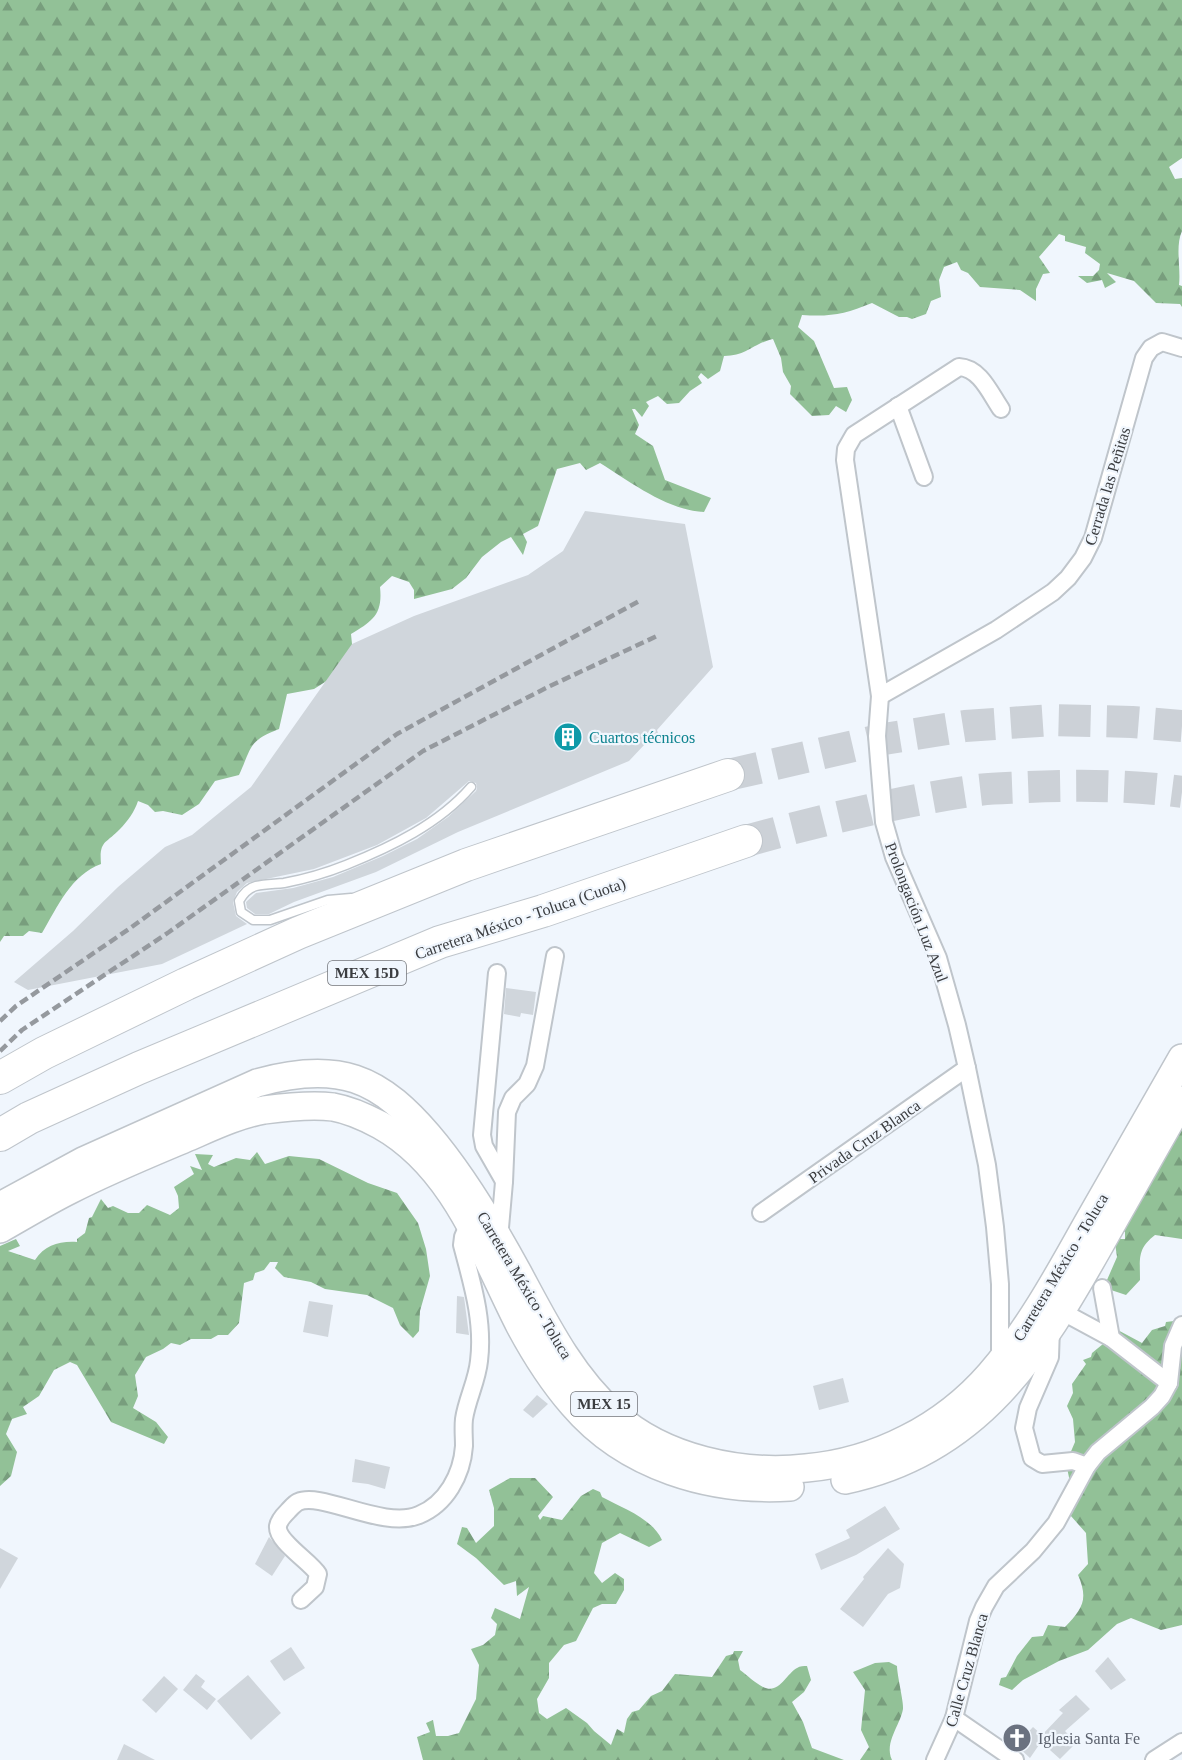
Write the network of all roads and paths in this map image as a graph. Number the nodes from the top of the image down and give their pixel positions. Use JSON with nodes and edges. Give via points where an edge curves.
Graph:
{"nodes":[{"id":1,"x":1182,"y":348,"type":"edge"},
{"id":2,"x":898,"y":406,"type":"junction"},
{"id":3,"x":1001,"y":409,"type":"dead end"},
{"id":4,"x":924,"y":477,"type":"dead end"},
{"id":5,"x":880,"y":696,"type":"junction"},
{"id":6,"x":728,"y":775,"type":"tunnel mouth"},
{"id":7,"x":471,"y":788,"type":"dead end"},
{"id":8,"x":747,"y":841,"type":"tunnel mouth"},
{"id":9,"x":390,"y":895,"type":"junction"},
{"id":10,"x":555,"y":956,"type":"dead end"},
{"id":11,"x":497,"y":973,"type":"dead end"},
{"id":12,"x":1182,"y":1058,"type":"edge"},
{"id":13,"x":967,"y":1068,"type":"junction"},
{"id":14,"x":0,"y":1078,"type":"edge"},
{"id":15,"x":1182,"y":1100,"type":"edge"},
{"id":16,"x":0,"y":1135,"type":"edge"},
{"id":17,"x":504,"y":1182,"type":"junction"},
{"id":18,"x":0,"y":1206,"type":"edge"},
{"id":19,"x":761,"y":1213,"type":"dead end"},
{"id":20,"x":470,"y":1223,"type":"junction"},
{"id":21,"x":0,"y":1229,"type":"edge"},
{"id":22,"x":499,"y":1240,"type":"junction"},
{"id":23,"x":1102,"y":1288,"type":"dead end"},
{"id":24,"x":1056,"y":1319,"type":"junction"},
{"id":25,"x":1182,"y":1325,"type":"edge"},
{"id":26,"x":1112,"y":1338,"type":"junction"},
{"id":27,"x":1000,"y":1361,"type":"junction"},
{"id":28,"x":1169,"y":1383,"type":"junction"},
{"id":29,"x":1087,"y":1466,"type":"junction"},
{"id":30,"x":301,"y":1600,"type":"dead end"},
{"id":31,"x":954,"y":1718,"type":"junction"},
{"id":32,"x":1182,"y":1742,"type":"edge"},
{"id":33,"x":934,"y":1760,"type":"edge"},
{"id":34,"x":1015,"y":1760,"type":"edge"},
{"id":35,"x":1154,"y":1760,"type":"edge"}],
"edges":[{"from":1,"to":5,"type":"street","name":"Cerrada las Peñitas","via":[[1162,342],[1144,358],[1093,538],[1068,578],[996,630]]},
{"from":2,"to":3,"type":"street","name":"Prolongación Luz Azul","via":[[959,367],[965,367],[979,376]]},
{"from":2,"to":4,"type":"street"},
{"from":2,"to":5,"type":"street","name":"Prolongación Luz Azul","via":[[854,435],[845,460]]},
{"from":5,"to":13,"type":"street","name":"Prolongación Luz Azul","via":[[877,736],[884,822],[894,857],[938,958]]},
{"from":6,"to":9,"type":"highway"},
{"from":7,"to":9,"type":"lane","via":[[424,827],[384,847],[312,877],[254,886],[239,901],[242,912],[253,920],[270,920],[328,900]]},
{"from":8,"to":16,"type":"highway","name":"Carretera México - Toluca (Cuota)","number":"MEX 15D","via":[[440,942],[140,1068]]},
{"from":9,"to":14,"type":"highway","via":[[186,984]]},
{"from":10,"to":17,"type":"street","via":[[536,1065],[507,1112]]},
{"from":11,"to":17,"type":"street","via":[[482,1135]]},
{"from":12,"to":27,"type":"main road","name":"Carretera México - Toluca","number":"MEX 15","via":[[1061,1271]]},
{"from":13,"to":19,"type":"street","name":"Privada Cruz Blanca"},
{"from":13,"to":27,"type":"street","name":"Prolongación Luz Azul","via":[[995,1227]]},
{"from":15,"to":24,"type":"main road","name":"Carretera México - Toluca","number":"MEX 15"},
{"from":17,"to":22,"type":"street"},
{"from":18,"to":22,"type":"main road","name":"Carretera México - Toluca","number":"MEX 15","via":[[83,1161],[257,1083],[295,1075],[328,1075],[353,1078],[380,1090],[408,1113],[456,1170]]},
{"from":20,"to":21,"type":"main road","name":"Carretera México - Toluca","number":"MEX 15","via":[[428,1163],[397,1135],[363,1116],[334,1107],[309,1106],[231,1119],[70,1190]]},
{"from":20,"to":24,"type":"main road","name":"Carretera México - Toluca","number":"MEX 15","via":[[521,1328],[574,1406],[605,1436],[641,1460],[707,1482],[749,1487],[812,1486],[856,1478],[911,1457],[985,1409],[1017,1375]]},
{"from":20,"to":30,"type":"street","via":[[462,1245],[479,1317],[479,1360],[465,1414],[461,1464],[454,1482],[429,1510],[403,1519],[312,1500],[297,1502],[283,1516],[278,1530],[318,1574],[315,1587]]},
{"from":22,"to":27,"type":"main road","name":"Carretera México - Toluca","number":"MEX 15","via":[[548,1330],[603,1403],[632,1428],[654,1440],[708,1460],[770,1470],[825,1466],[859,1458],[938,1421]]},
{"from":23,"to":26,"type":"street"},
{"from":24,"to":26,"type":"street"},
{"from":24,"to":29,"type":"street","via":[[1050,1357],[1028,1408],[1024,1428],[1032,1458],[1042,1464],[1073,1461]]},
{"from":25,"to":28,"type":"street","name":"Calle Cruz Blanca","via":[[1173,1346]]},
{"from":26,"to":28,"type":"street"},
{"from":28,"to":29,"type":"street","name":"Calle Cruz Blanca","via":[[1152,1407]]},
{"from":29,"to":31,"type":"street","name":"Calle Cruz Blanca","via":[[1056,1522],[1033,1551],[996,1586],[984,1606]]},
{"from":31,"to":33,"type":"street","name":"Calle Cruz Blanca"},
{"from":31,"to":34,"type":"street"},
{"from":32,"to":35,"type":"street"}]}
